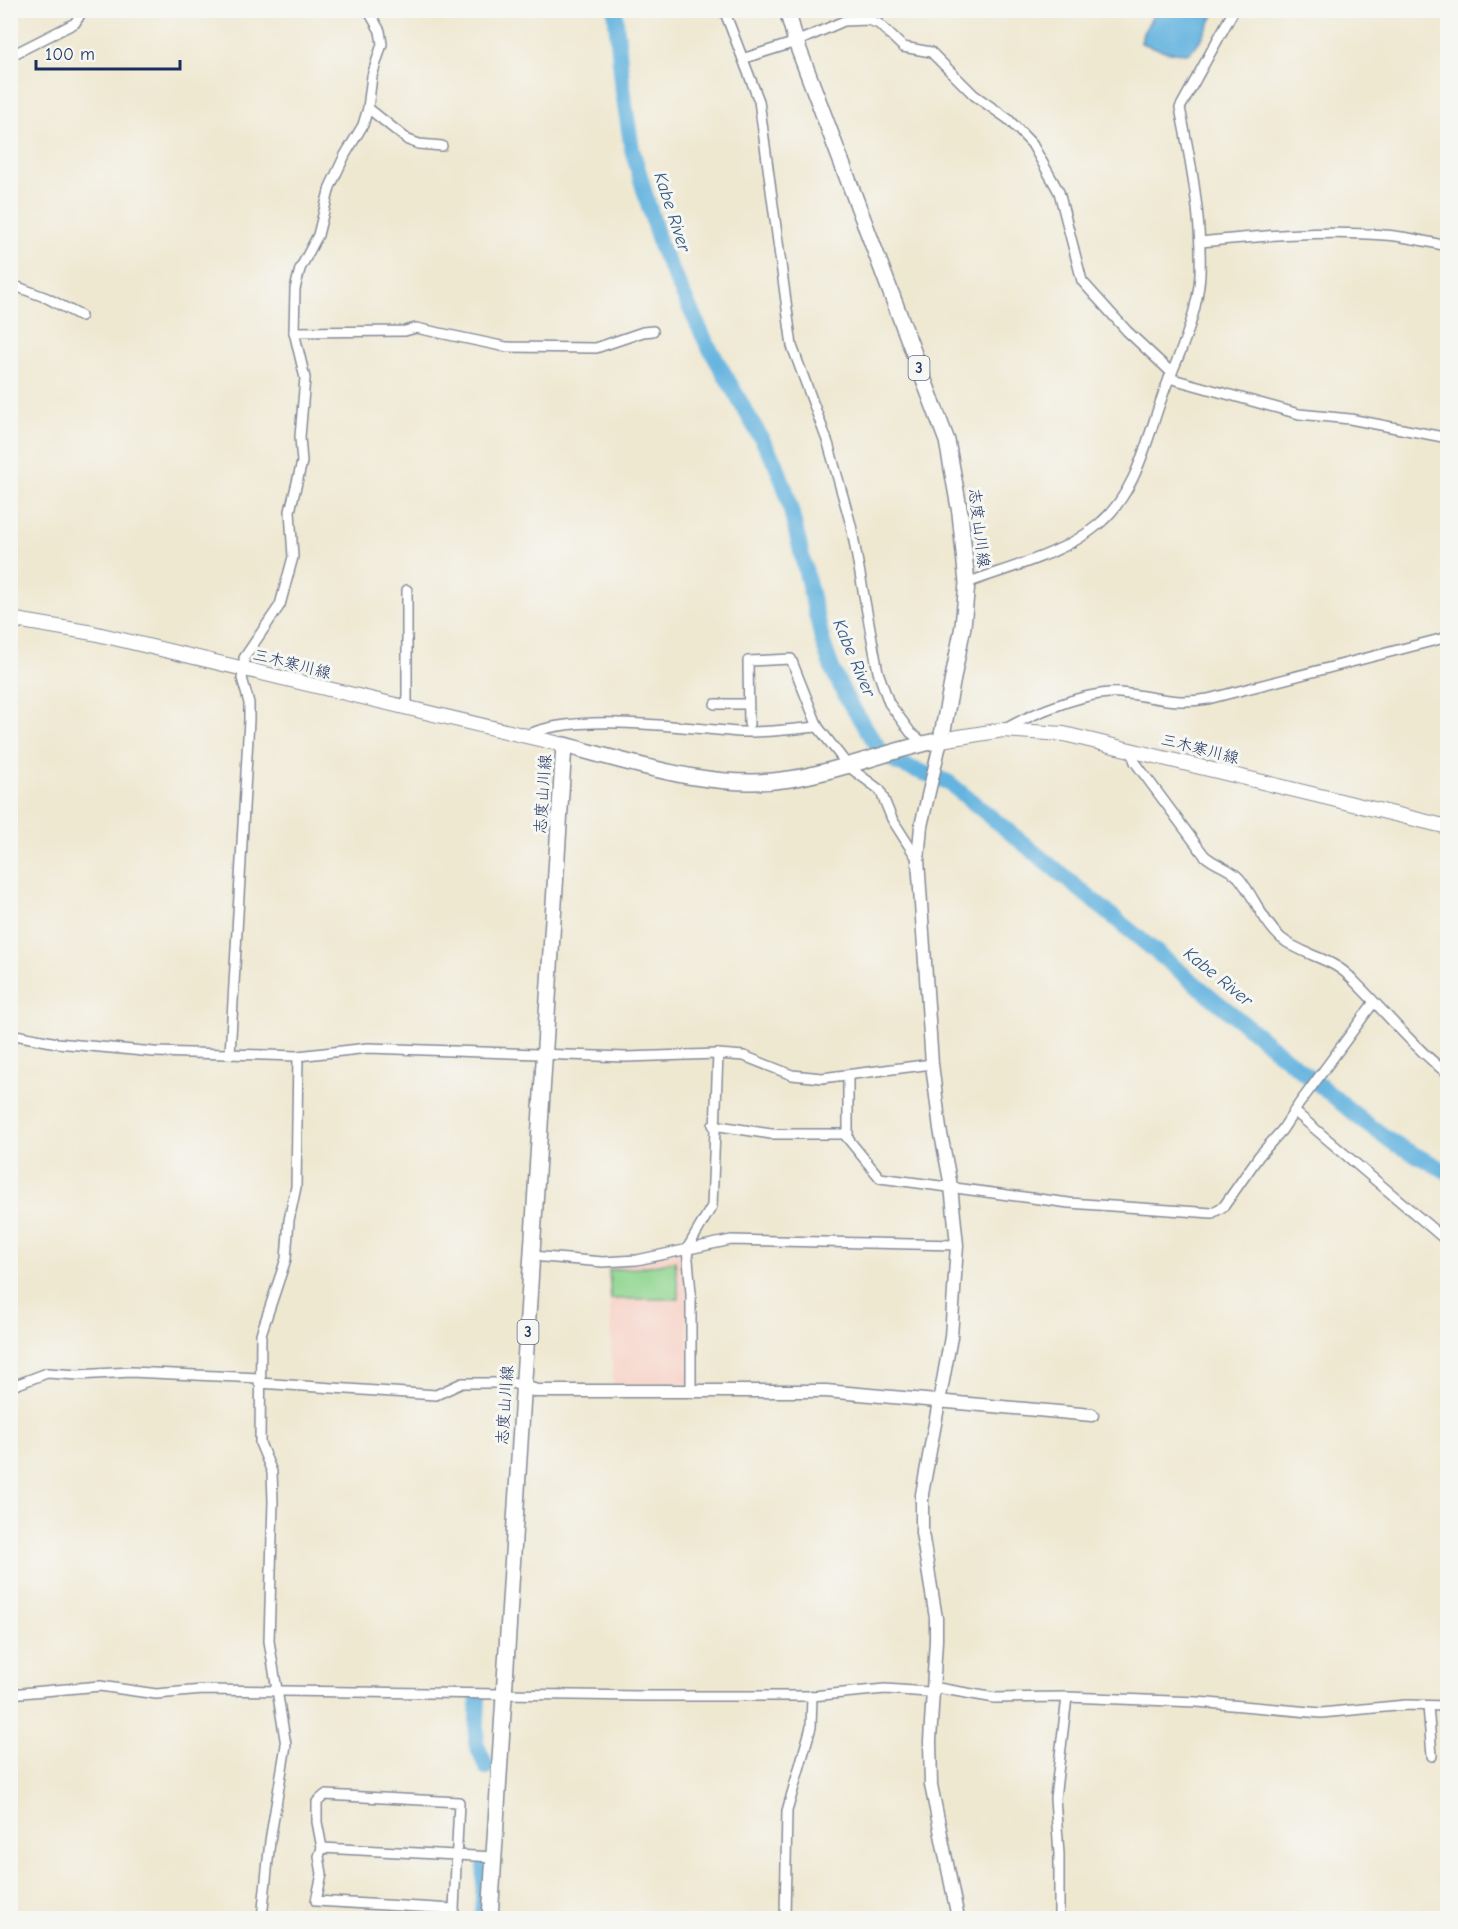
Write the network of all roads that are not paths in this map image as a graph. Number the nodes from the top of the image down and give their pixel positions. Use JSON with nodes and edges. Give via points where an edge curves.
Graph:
{"nodes":[{"id":1,"x":83,"y":10,"type":"edge"},
{"id":2,"x":368,"y":10,"type":"edge"},
{"id":3,"x":724,"y":10,"type":"edge"},
{"id":4,"x":787,"y":10,"type":"edge"},
{"id":5,"x":1234,"y":10,"type":"edge"},
{"id":6,"x":796,"y":42,"type":"junction"},
{"id":7,"x":10,"y":56,"type":"edge"},
{"id":8,"x":745,"y":58,"type":"junction"},
{"id":9,"x":368,"y":108,"type":"junction"},
{"id":10,"x":442,"y":146,"type":"dead end"},
{"id":11,"x":1200,"y":243,"type":"junction"},
{"id":12,"x":1448,"y":246,"type":"edge"},
{"id":13,"x":10,"y":284,"type":"edge"},
{"id":14,"x":81,"y":316,"type":"dead end"},
{"id":15,"x":652,"y":331,"type":"dead end"},
{"id":16,"x":294,"y":332,"type":"junction"},
{"id":17,"x":1171,"y":376,"type":"junction"},
{"id":18,"x":1448,"y":438,"type":"edge"},
{"id":19,"x":967,"y":583,"type":"junction"},
{"id":20,"x":407,"y":590,"type":"dead end"},
{"id":21,"x":10,"y":619,"type":"edge"},
{"id":22,"x":1448,"y":637,"type":"edge"},
{"id":23,"x":245,"y":669,"type":"junction"},
{"id":24,"x":715,"y":704,"type":"dead end"},
{"id":25,"x":748,"y":704,"type":"junction"},
{"id":26,"x":407,"y":709,"type":"junction"},
{"id":27,"x":748,"y":724,"type":"dead end"},
{"id":28,"x":818,"y":727,"type":"junction"},
{"id":29,"x":1003,"y":730,"type":"junction"},
{"id":30,"x":525,"y":736,"type":"junction"},
{"id":31,"x":941,"y":740,"type":"junction"},
{"id":32,"x":922,"y":743,"type":"junction"},
{"id":33,"x":564,"y":746,"type":"junction"},
{"id":34,"x":1130,"y":748,"type":"junction"},
{"id":35,"x":852,"y":766,"type":"junction"},
{"id":36,"x":1448,"y":827,"type":"edge"},
{"id":37,"x":918,"y":860,"type":"junction"},
{"id":38,"x":1374,"y":1002,"type":"junction"},
{"id":39,"x":10,"y":1034,"type":"edge"},
{"id":40,"x":230,"y":1054,"type":"junction"},
{"id":41,"x":718,"y":1054,"type":"junction"},
{"id":42,"x":545,"y":1055,"type":"junction"},
{"id":43,"x":298,"y":1056,"type":"junction"},
{"id":44,"x":932,"y":1064,"type":"junction"},
{"id":45,"x":1448,"y":1074,"type":"edge"},
{"id":46,"x":848,"y":1076,"type":"junction"},
{"id":47,"x":1297,"y":1107,"type":"junction"},
{"id":48,"x":713,"y":1125,"type":"junction"},
{"id":49,"x":848,"y":1138,"type":"junction"},
{"id":50,"x":951,"y":1186,"type":"junction"},
{"id":51,"x":1448,"y":1242,"type":"edge"},
{"id":52,"x":957,"y":1245,"type":"junction"},
{"id":53,"x":687,"y":1249,"type":"junction"},
{"id":54,"x":532,"y":1256,"type":"junction"},
{"id":55,"x":259,"y":1381,"type":"junction"},
{"id":56,"x":10,"y":1387,"type":"edge"},
{"id":57,"x":524,"y":1387,"type":"junction"},
{"id":58,"x":692,"y":1390,"type":"junction"},
{"id":59,"x":940,"y":1402,"type":"junction"},
{"id":60,"x":1092,"y":1415,"type":"dead end"},
{"id":61,"x":933,"y":1690,"type":"junction"},
{"id":62,"x":278,"y":1691,"type":"junction"},
{"id":63,"x":504,"y":1692,"type":"junction"},
{"id":64,"x":10,"y":1694,"type":"edge"},
{"id":65,"x":812,"y":1696,"type":"junction"},
{"id":66,"x":1067,"y":1697,"type":"junction"},
{"id":67,"x":1428,"y":1706,"type":"junction"},
{"id":68,"x":1448,"y":1706,"type":"edge"},
{"id":69,"x":1432,"y":1756,"type":"dead end"},
{"id":70,"x":322,"y":1848,"type":"junction"},
{"id":71,"x":457,"y":1856,"type":"junction"},
{"id":72,"x":494,"y":1857,"type":"junction"},
{"id":73,"x":420,"y":1907,"type":"junction"},
{"id":74,"x":262,"y":1918,"type":"edge"},
{"id":75,"x":419,"y":1918,"type":"edge"},
{"id":76,"x":490,"y":1918,"type":"edge"},
{"id":77,"x":785,"y":1918,"type":"edge"},
{"id":78,"x":958,"y":1918,"type":"edge"},
{"id":79,"x":1059,"y":1918,"type":"edge"}],
"edges":[{"from":1,"to":7,"type":"street","via":[[75,23]]},
{"from":2,"to":9,"type":"street","via":[[381,31],[382,44]]},
{"from":3,"to":8,"type":"street"},
{"from":4,"to":6,"type":"main road","name":"志度山川線","number":"3"},
{"from":5,"to":11,"type":"street","via":[[1180,108]]},
{"from":6,"to":8,"type":"street"},
{"from":6,"to":17,"type":"street","via":[[844,21],[869,20],[879,24],[903,47],[931,52],[974,95],[1008,119],[1032,144],[1059,192],[1082,281]]},
{"from":6,"to":19,"type":"main road","name":"志度山川線","number":"3","via":[[947,441]]},
{"from":8,"to":32,"type":"street","via":[[759,101],[796,360],[820,420],[851,525],[878,672],[889,703]]},
{"from":9,"to":10,"type":"street","via":[[408,140]]},
{"from":9,"to":16,"type":"street","via":[[330,186],[318,235],[300,269],[295,289]]},
{"from":11,"to":12,"type":"street","via":[[1326,234],[1385,235]]},
{"from":11,"to":17,"type":"street","via":[[1198,289]]},
{"from":13,"to":14,"type":"street"},
{"from":15,"to":16,"type":"street","via":[[596,348],[506,347],[416,328]]},
{"from":16,"to":23,"type":"street","via":[[305,378],[302,462],[290,511],[291,568],[280,605],[244,658]]},
{"from":17,"to":18,"type":"street","via":[[1299,414],[1350,419]]},
{"from":17,"to":19,"type":"street","via":[[1137,470],[1108,516],[1066,545]]},
{"from":19,"to":31,"type":"main road","name":"志度山川線","number":"3","via":[[963,626]]},
{"from":20,"to":26,"type":"street"},
{"from":21,"to":23,"type":"main road","name":"三木寒川線","via":[[93,633]]},
{"from":22,"to":29,"type":"street","via":[[1208,699],[1172,703],[1118,693],[1083,698]]},
{"from":23,"to":26,"type":"main road","name":"三木寒川線"},
{"from":23,"to":40,"type":"street","via":[[242,678],[249,720]]},
{"from":24,"to":25,"type":"street"},
{"from":25,"to":27,"type":"street"},
{"from":25,"to":28,"type":"street","via":[[748,661],[791,659]]},
{"from":26,"to":30,"type":"main road","name":"三木寒川線"},
{"from":28,"to":30,"type":"street","via":[[756,732],[685,725],[576,724]]},
{"from":28,"to":35,"type":"street"},
{"from":29,"to":31,"type":"main road","name":"三木寒川線"},
{"from":29,"to":34,"type":"main road","name":"三木寒川線","via":[[1064,734]]},
{"from":30,"to":33,"type":"main road","name":"三木寒川線"},
{"from":31,"to":32,"type":"main road","name":"志度山川線"},
{"from":31,"to":37,"type":"street","via":[[924,812]]},
{"from":32,"to":35,"type":"main road","name":"志度山川線"},
{"from":33,"to":35,"type":"main road","name":"志度山川線","via":[[729,781],[786,780]]},
{"from":33,"to":42,"type":"main road","name":"志度山川線","number":"3"},
{"from":34,"to":36,"type":"main road","name":"三木寒川線"},
{"from":34,"to":38,"type":"street","via":[[1135,762],[1204,855],[1237,875],[1280,936],[1338,967]]},
{"from":35,"to":37,"type":"street","via":[[880,790],[892,819]]},
{"from":37,"to":44,"type":"street"},
{"from":38,"to":45,"type":"street"},
{"from":38,"to":47,"type":"street"},
{"from":39,"to":40,"type":"street","via":[[57,1043],[154,1052]]},
{"from":40,"to":43,"type":"street"},
{"from":41,"to":42,"type":"street"},
{"from":41,"to":46,"type":"street","via":[[744,1056],[792,1075]]},
{"from":41,"to":48,"type":"street"},
{"from":42,"to":43,"type":"street","via":[[368,1048]]},
{"from":42,"to":54,"type":"main road","name":"志度山川線","number":"3"},
{"from":43,"to":55,"type":"street","via":[[296,1187],[286,1259],[261,1334]]},
{"from":44,"to":46,"type":"street"},
{"from":44,"to":50,"type":"street"},
{"from":46,"to":49,"type":"street"},
{"from":47,"to":50,"type":"street","via":[[1224,1206],[1212,1213],[1068,1203]]},
{"from":47,"to":51,"type":"street"},
{"from":48,"to":49,"type":"street","via":[[771,1134],[844,1134]]},
{"from":48,"to":53,"type":"street","via":[[712,1206]]},
{"from":49,"to":50,"type":"street","via":[[880,1178],[939,1188]]},
{"from":50,"to":52,"type":"street"},
{"from":52,"to":53,"type":"street","via":[[731,1240]]},
{"from":52,"to":59,"type":"street","via":[[951,1337]]},
{"from":53,"to":54,"type":"street","via":[[637,1260],[603,1262]]},
{"from":53,"to":58,"type":"street"},
{"from":54,"to":57,"type":"main road","name":"志度山川線","number":"3"},
{"from":55,"to":56,"type":"street","via":[[162,1373],[47,1373]]},
{"from":55,"to":57,"type":"street","via":[[436,1395],[462,1383],[512,1383]]},
{"from":55,"to":62,"type":"street","via":[[260,1443],[272,1472],[268,1632]]},
{"from":57,"to":58,"type":"street","via":[[537,1391]]},
{"from":57,"to":63,"type":"main road","name":"志度山川線","number":"3"},
{"from":58,"to":59,"type":"street","via":[[826,1391]]},
{"from":59,"to":60,"type":"street"},
{"from":59,"to":61,"type":"street","via":[[922,1494],[922,1533],[936,1618]]},
{"from":61,"to":65,"type":"street","via":[[885,1689]]},
{"from":61,"to":66,"type":"street","via":[[995,1698]]},
{"from":61,"to":78,"type":"street","via":[[931,1785]]},
{"from":62,"to":63,"type":"street"},
{"from":62,"to":64,"type":"street","via":[[156,1694],[100,1686]]},
{"from":62,"to":74,"type":"street","via":[[286,1745]]},
{"from":63,"to":65,"type":"street"},
{"from":63,"to":72,"type":"main road","name":"志度山川線","number":"3"},
{"from":65,"to":77,"type":"street","via":[[811,1727],[787,1811]]},
{"from":66,"to":67,"type":"street","via":[[1233,1704],[1321,1713]]},
{"from":66,"to":79,"type":"street","via":[[1055,1798]]},
{"from":67,"to":68,"type":"street"},
{"from":67,"to":69,"type":"street"},
{"from":70,"to":71,"type":"street"},
{"from":70,"to":71,"type":"street","via":[[317,1802],[325,1795],[459,1802]]},
{"from":70,"to":73,"type":"street","via":[[316,1901]]},
{"from":71,"to":72,"type":"street"},
{"from":71,"to":73,"type":"street","via":[[454,1908]]},
{"from":72,"to":76,"type":"main road","name":"志度山川線","number":"3"},
{"from":73,"to":75,"type":"street"}]}
